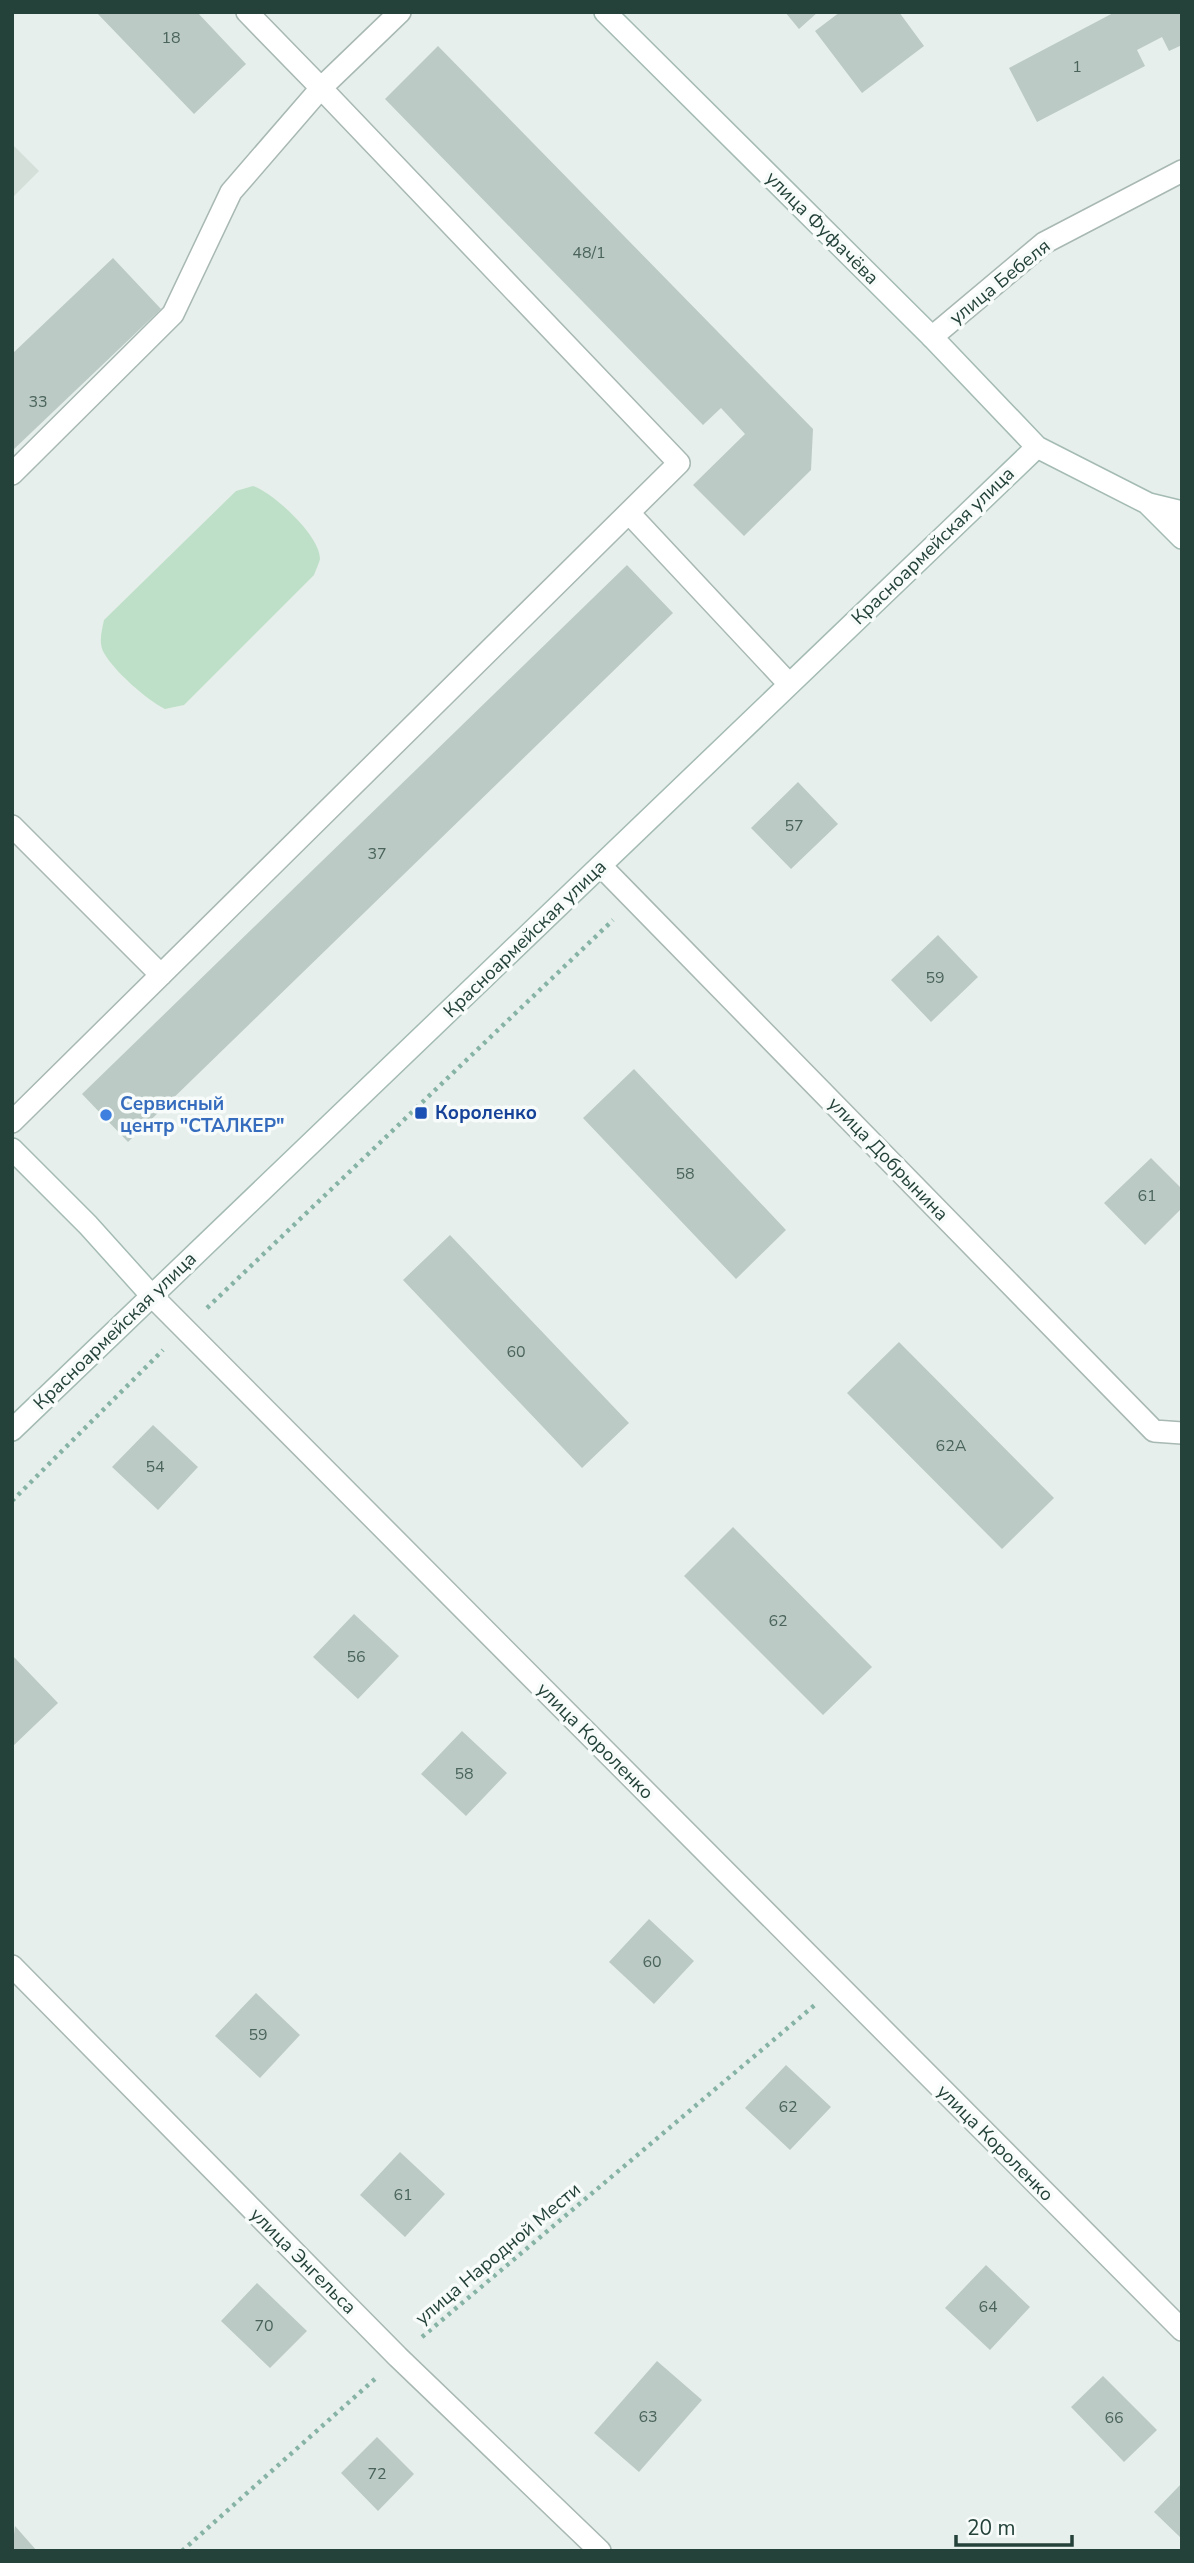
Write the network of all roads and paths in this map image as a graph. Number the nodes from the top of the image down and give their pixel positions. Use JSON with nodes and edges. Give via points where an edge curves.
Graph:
{"nodes":[{"id":1,"x":247,"y":12,"type":"edge"},
{"id":2,"x":400,"y":12,"type":"edge"},
{"id":3,"x":605,"y":12,"type":"edge"},
{"id":4,"x":321,"y":88,"type":"junction"},
{"id":5,"x":1182,"y":171,"type":"edge"},
{"id":6,"x":932,"y":337,"type":"junction"},
{"id":7,"x":1037,"y":447,"type":"junction"},
{"id":8,"x":12,"y":474,"type":"edge"},
{"id":9,"x":1147,"y":503,"type":"junction"},
{"id":10,"x":1182,"y":512,"type":"edge"},
{"id":11,"x":629,"y":513,"type":"junction"},
{"id":12,"x":1182,"y":538,"type":"edge"},
{"id":13,"x":789,"y":684,"type":"junction"},
{"id":14,"x":12,"y":826,"type":"edge"},
{"id":15,"x":602,"y":867,"type":"junction"},
{"id":16,"x":634,"y":899,"type":"junction"},
{"id":17,"x":161,"y":975,"type":"junction"},
{"id":18,"x":12,"y":1122,"type":"edge"},
{"id":19,"x":12,"y":1149,"type":"edge"},
{"id":20,"x":152,"y":1295,"type":"junction"},
{"id":21,"x":184,"y":1329,"type":"junction"},
{"id":22,"x":12,"y":1430,"type":"edge"},
{"id":23,"x":1182,"y":1433,"type":"edge"},
{"id":24,"x":12,"y":1501,"type":"edge"},
{"id":25,"x":12,"y":1966,"type":"edge"},
{"id":26,"x":838,"y":1985,"type":"junction"},
{"id":27,"x":1182,"y":2330,"type":"edge"},
{"id":28,"x":398,"y":2357,"type":"junction"},
{"id":29,"x":182,"y":2551,"type":"edge"},
{"id":30,"x":600,"y":2551,"type":"edge"}],
"edges":[{"from":1,"to":4,"type":"street"},
{"from":2,"to":4,"type":"street"},
{"from":3,"to":6,"type":"street","name":"улица Фуфачёва"},
{"from":4,"to":8,"type":"street","via":[[231,192],[173,314]]},
{"from":4,"to":11,"type":"street","via":[[679,463]]},
{"from":5,"to":6,"type":"street","name":"улица Бебеля","via":[[1044,243]]},
{"from":6,"to":7,"type":"street","name":"улица Фуфачёва"},
{"from":7,"to":9,"type":"street","name":"улица Фуфачёва"},
{"from":7,"to":13,"type":"street","name":"Красноармейская улица"},
{"from":9,"to":10,"type":"street"},
{"from":9,"to":12,"type":"street"},
{"from":11,"to":13,"type":"street"},
{"from":11,"to":17,"type":"street"},
{"from":13,"to":15,"type":"street","name":"Красноармейская улица"},
{"from":14,"to":17,"type":"street"},
{"from":15,"to":16,"type":"street","name":"улица Добрынина"},
{"from":15,"to":20,"type":"street","name":"Красноармейская улица"},
{"from":16,"to":21,"type":"path"},
{"from":16,"to":23,"type":"street","name":"улица Добрынина","via":[[1154,1431]]},
{"from":17,"to":18,"type":"street"},
{"from":19,"to":20,"type":"street","name":"улица Короленко"},
{"from":20,"to":21,"type":"street","name":"улица Короленко"},
{"from":20,"to":22,"type":"street","name":"Красноармейская улица"},
{"from":21,"to":24,"type":"path"},
{"from":21,"to":26,"type":"street","name":"улица Короленко"},
{"from":25,"to":28,"type":"street","name":"улица Энгельса"},
{"from":26,"to":27,"type":"street","name":"улица Короленко"},
{"from":26,"to":28,"type":"path","name":"улица Народной Мести"},
{"from":28,"to":29,"type":"path","name":"улица Народной Мести"},
{"from":28,"to":30,"type":"street","name":"улица Энгельса"}]}
